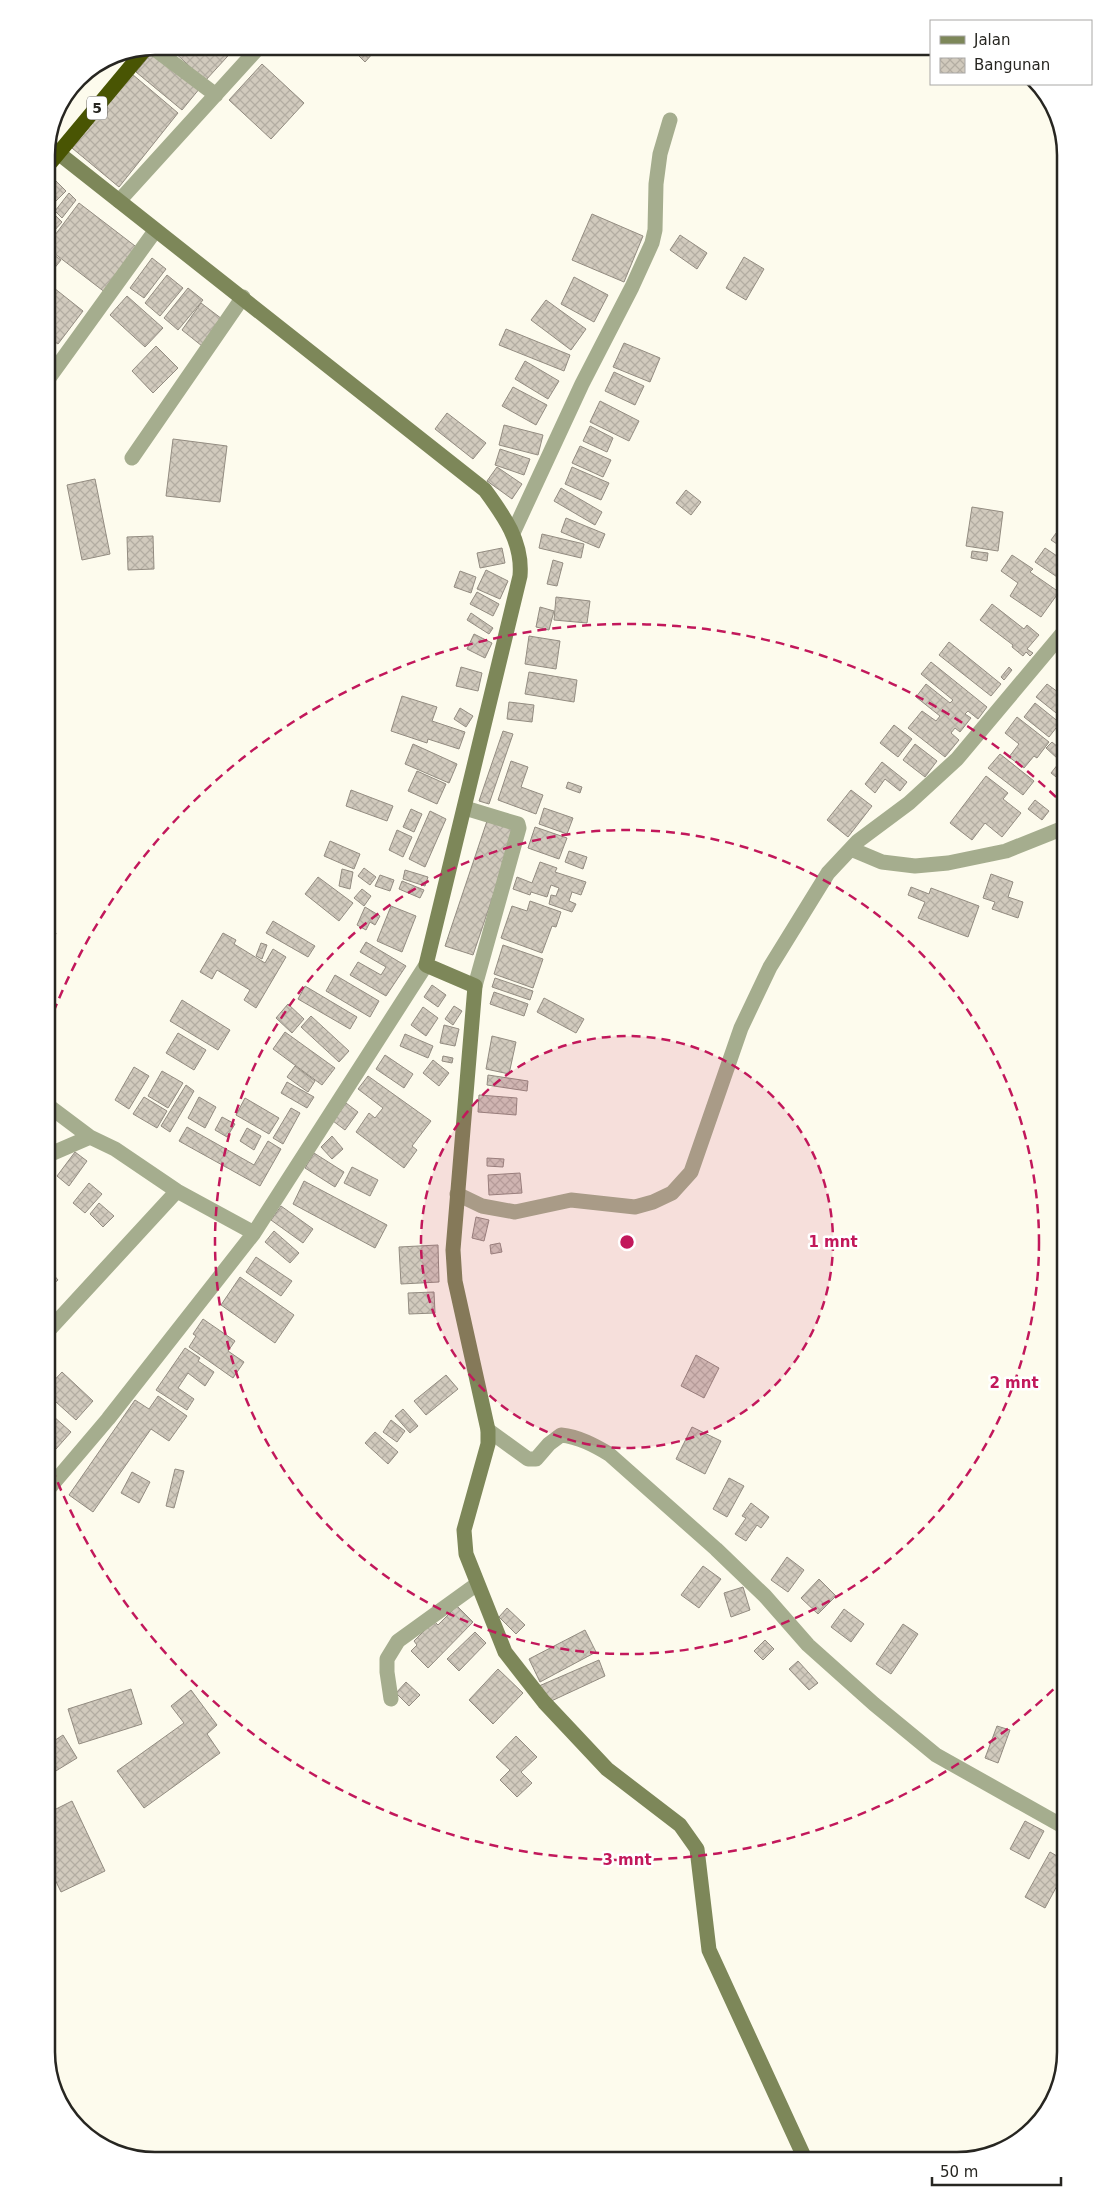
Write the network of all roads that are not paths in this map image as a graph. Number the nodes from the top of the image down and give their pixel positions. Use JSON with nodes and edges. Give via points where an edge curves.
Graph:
{"nodes":[{"id":1,"x":163,"y":55,"type":"edge"},
{"id":2,"x":252,"y":55,"type":"edge"},
{"id":3,"x":138,"y":57,"type":"edge"},
{"id":4,"x":126,"y":59,"type":"edge"},
{"id":5,"x":216,"y":94,"type":"junction"},
{"id":6,"x":670,"y":120,"type":"dead end"},
{"id":7,"x":56,"y":144,"type":"edge"},
{"id":8,"x":56,"y":145,"type":"edge"},
{"id":9,"x":55,"y":153,"type":"edge"},
{"id":10,"x":119,"y":201,"type":"junction"},
{"id":11,"x":156,"y":231,"type":"junction"},
{"id":12,"x":243,"y":297,"type":"junction"},
{"id":13,"x":55,"y":370,"type":"edge"},
{"id":14,"x":132,"y":458,"type":"dead end"},
{"id":15,"x":512,"y":533,"type":"junction"},
{"id":16,"x":1057,"y":640,"type":"edge"},
{"id":17,"x":466,"y":808,"type":"junction"},
{"id":18,"x":1057,"y":831,"type":"edge"},
{"id":19,"x":851,"y":849,"type":"junction"},
{"id":20,"x":426,"y":965,"type":"junction"},
{"id":21,"x":475,"y":986,"type":"junction"},
{"id":22,"x":55,"y":1111,"type":"edge"},
{"id":23,"x":90,"y":1137,"type":"junction"},
{"id":24,"x":55,"y":1152,"type":"edge"},
{"id":25,"x":177,"y":1190,"type":"junction"},
{"id":26,"x":457,"y":1194,"type":"junction"},
{"id":27,"x":254,"y":1234,"type":"junction"},
{"id":28,"x":55,"y":1323,"type":"edge"},
{"id":29,"x":488,"y":1430,"type":"junction"},
{"id":30,"x":55,"y":1481,"type":"edge"},
{"id":31,"x":477,"y":1584,"type":"junction"},
{"id":32,"x":391,"y":1699,"type":"dead end"},
{"id":33,"x":1057,"y":1823,"type":"edge"},
{"id":34,"x":802,"y":2152,"type":"edge"}],
"edges":[{"from":1,"to":5,"type":"street"},
{"from":2,"to":5,"type":"street"},
{"from":3,"to":8,"type":"highway","number":"5"},
{"from":4,"to":7,"type":"highway","number":"5"},
{"from":5,"to":10,"type":"street"},
{"from":6,"to":15,"type":"street","via":[[660,154],[652,243]]},
{"from":9,"to":10,"type":"street"},
{"from":10,"to":11,"type":"street"},
{"from":11,"to":12,"type":"street"},
{"from":11,"to":13,"type":"street"},
{"from":12,"to":14,"type":"street"},
{"from":12,"to":15,"type":"street","via":[[485,490]]},
{"from":15,"to":17,"type":"street","via":[[519,548],[520,576]]},
{"from":16,"to":19,"type":"street","via":[[958,760]]},
{"from":17,"to":20,"type":"street"},
{"from":17,"to":21,"type":"street","via":[[518,824],[520,828]]},
{"from":18,"to":19,"type":"street","via":[[1006,851],[915,866],[882,862]]},
{"from":19,"to":26,"type":"street","via":[[828,873],[770,967],[741,1028],[691,1172],[672,1193],[635,1207],[571,1200],[515,1212],[482,1206]]},
{"from":20,"to":21,"type":"street"},
{"from":20,"to":27,"type":"street"},
{"from":21,"to":26,"type":"street"},
{"from":22,"to":23,"type":"street"},
{"from":23,"to":24,"type":"street"},
{"from":23,"to":25,"type":"street","via":[[115,1149]]},
{"from":25,"to":27,"type":"street"},
{"from":25,"to":28,"type":"street"},
{"from":26,"to":29,"type":"street","via":[[453,1250],[455,1281]]},
{"from":27,"to":30,"type":"street"},
{"from":29,"to":31,"type":"street","via":[[488,1444],[464,1530],[466,1554]]},
{"from":29,"to":33,"type":"street","via":[[528,1459],[536,1458],[561,1435],[581,1439],[609,1454],[765,1596],[808,1645],[936,1756]]},
{"from":31,"to":32,"type":"street","via":[[392,1648],[387,1659]]},
{"from":31,"to":34,"type":"street","via":[[505,1652],[544,1702],[607,1769],[680,1825],[697,1849],[709,1950]]}]}
